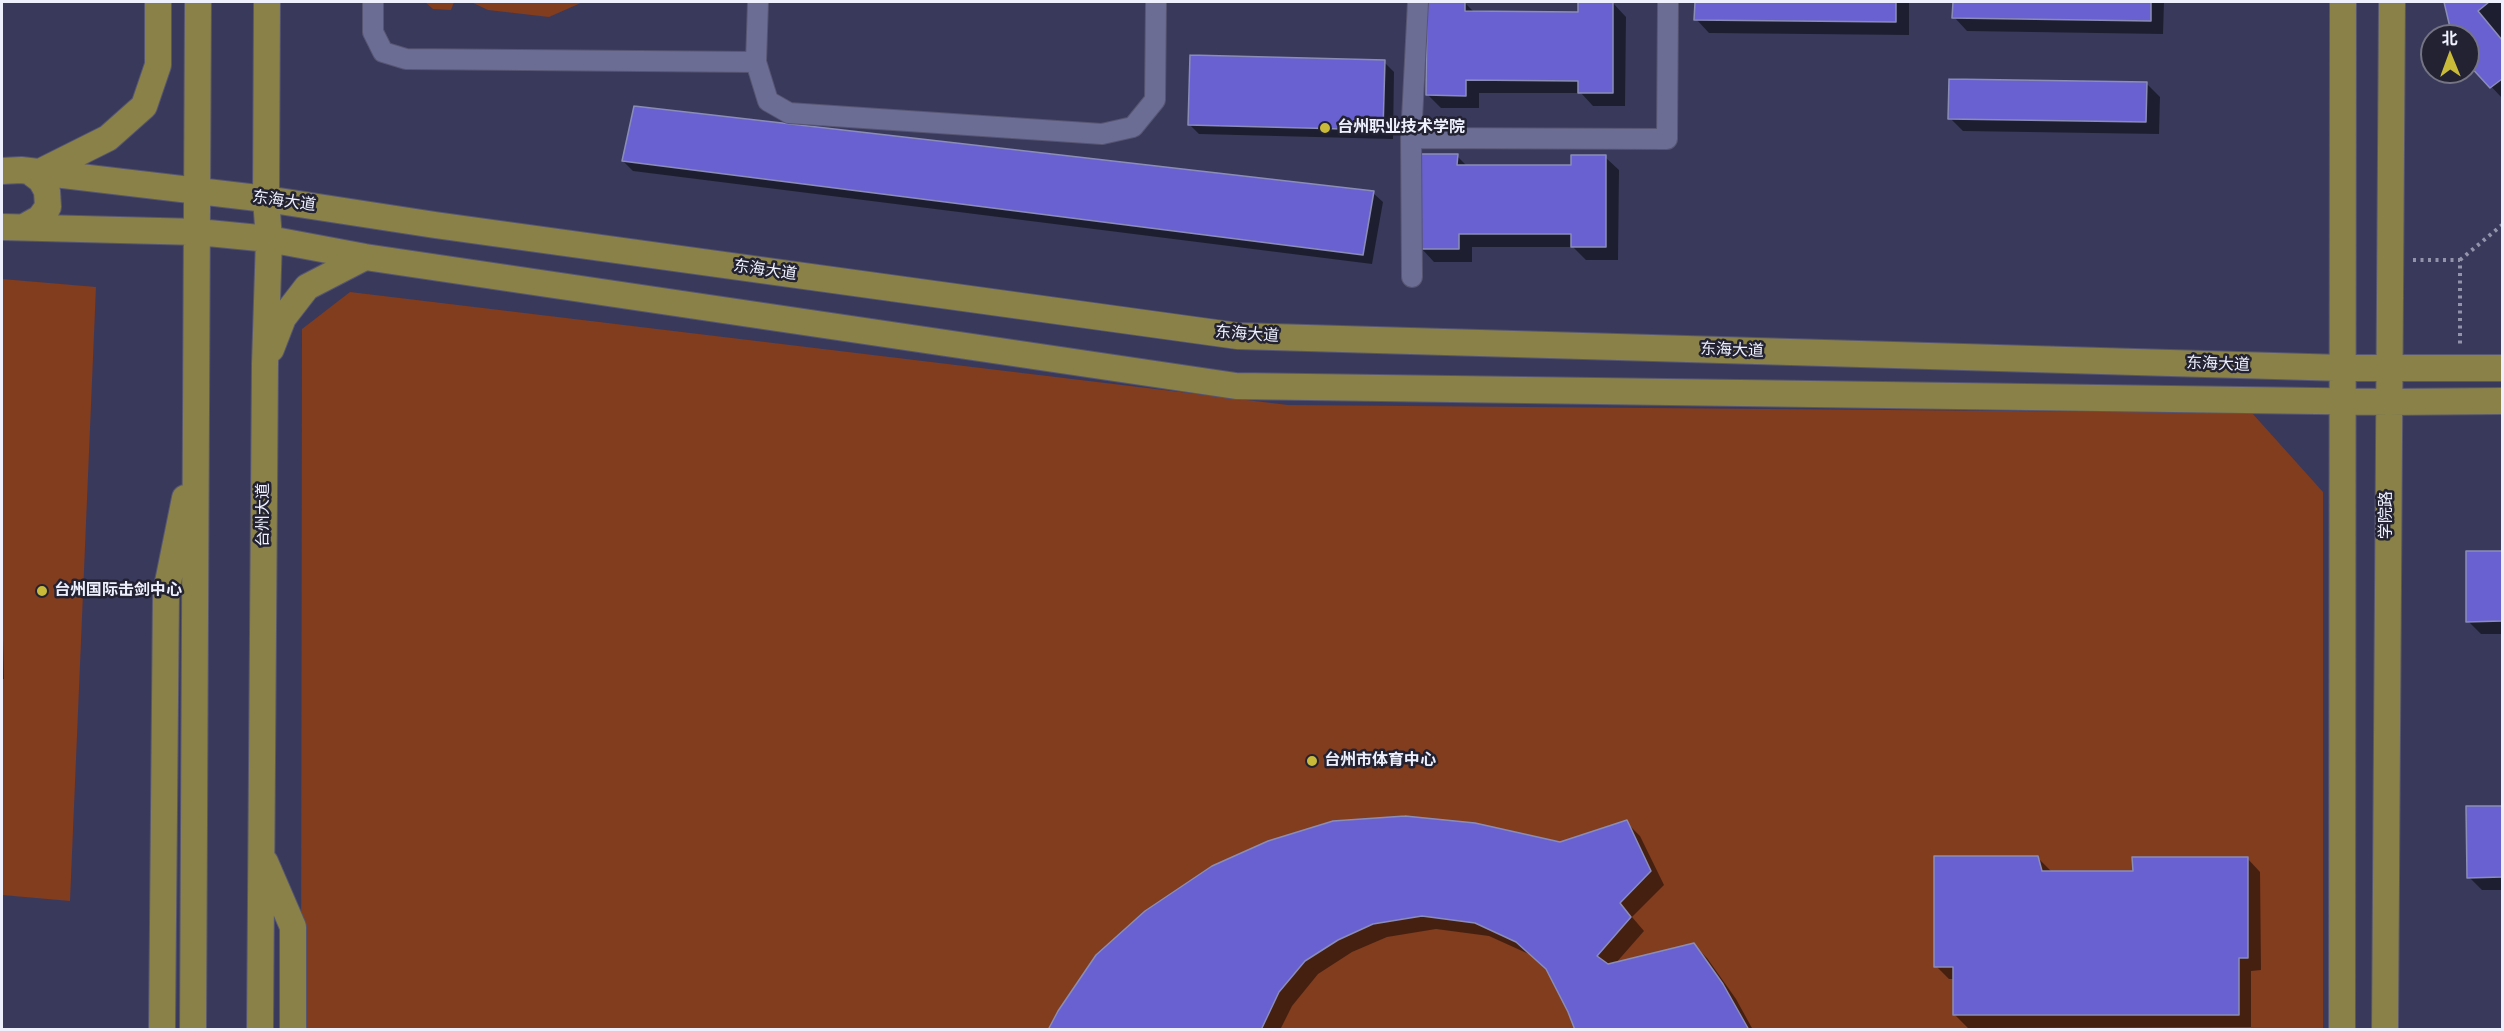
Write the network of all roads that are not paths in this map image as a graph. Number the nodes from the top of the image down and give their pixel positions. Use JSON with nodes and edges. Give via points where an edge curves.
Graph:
{"nodes":[{"id":1,"x":158,"y":2,"type":"edge"},
{"id":2,"x":198,"y":2,"type":"edge"},
{"id":3,"x":268,"y":2,"type":"edge"},
{"id":4,"x":373,"y":2,"type":"edge"},
{"id":5,"x":758,"y":2,"type":"edge"},
{"id":6,"x":1156,"y":2,"type":"edge"},
{"id":7,"x":1418,"y":2,"type":"edge"},
{"id":8,"x":1668,"y":2,"type":"edge"},
{"id":9,"x":2343,"y":2,"type":"edge"},
{"id":10,"x":2392,"y":2,"type":"edge"},
{"id":11,"x":756,"y":62,"type":"junction"},
{"id":12,"x":1412,"y":138,"type":"junction"},
{"id":13,"x":2,"y":171,"type":"edge"},
{"id":14,"x":35,"y":172,"type":"junction"},
{"id":15,"x":198,"y":191,"type":"junction"},
{"id":16,"x":266,"y":199,"type":"junction"},
{"id":17,"x":13,"y":227,"type":"edge"},
{"id":18,"x":198,"y":231,"type":"junction"},
{"id":19,"x":269,"y":239,"type":"junction"},
{"id":20,"x":365,"y":257,"type":"junction"},
{"id":21,"x":1412,"y":277,"type":"dead end"},
{"id":22,"x":265,"y":364,"type":"junction"},
{"id":23,"x":2343,"y":368,"type":"junction"},
{"id":24,"x":2502,"y":368,"type":"edge"},
{"id":25,"x":2391,"y":369,"type":"junction"},
{"id":26,"x":2502,"y":401,"type":"edge"},
{"id":27,"x":2344,"y":402,"type":"junction"},
{"id":28,"x":2388,"y":402,"type":"junction"},
{"id":29,"x":197,"y":445,"type":"junction"},
{"id":30,"x":261,"y":854,"type":"junction"},
{"id":31,"x":162,"y":1029,"type":"edge"},
{"id":32,"x":193,"y":1029,"type":"edge"},
{"id":33,"x":260,"y":1029,"type":"edge"},
{"id":34,"x":293,"y":1029,"type":"edge"},
{"id":35,"x":2342,"y":1029,"type":"edge"},
{"id":36,"x":2385,"y":1029,"type":"edge"}],
"edges":[{"from":1,"to":14,"type":"main road","via":[[158,65],[144,106],[108,138]]},
{"from":2,"to":15,"type":"main road"},
{"from":3,"to":16,"type":"main road","name":"台州大道"},
{"from":4,"to":11,"type":"lane","via":[[373,33],[383,52],[406,58]]},
{"from":5,"to":11,"type":"lane"},
{"from":6,"to":11,"type":"lane","via":[[1155,100],[1133,127],[1102,134],[789,113],[768,101]]},
{"from":7,"to":12,"type":"lane"},
{"from":8,"to":12,"type":"lane","via":[[1667,139]]},
{"from":9,"to":23,"type":"main road"},
{"from":10,"to":25,"type":"main road","name":"学院路"},
{"from":12,"to":21,"type":"lane"},
{"from":13,"to":14,"type":"main road","name":"东海大道"},
{"from":14,"to":15,"type":"main road","name":"东海大道"},
{"from":14,"to":17,"type":"main road","via":[[47,191],[48,207],[40,218]]},
{"from":15,"to":16,"type":"main road","name":"东海大道"},
{"from":15,"to":18,"type":"main road"},
{"from":16,"to":19,"type":"main road","name":"台州大道"},
{"from":16,"to":23,"type":"main road","name":"东海大道","via":[[1239,336]]},
{"from":17,"to":18,"type":"main road","name":"东海大道"},
{"from":18,"to":19,"type":"main road","name":"东海大道"},
{"from":18,"to":29,"type":"main road"},
{"from":19,"to":20,"type":"main road","name":"东海大道"},
{"from":19,"to":22,"type":"main road","name":"台州大道"},
{"from":20,"to":22,"type":"main road","via":[[307,287],[283,318]]},
{"from":20,"to":27,"type":"main road","name":"东海大道","via":[[1236,386]]},
{"from":22,"to":30,"type":"main road","name":"台州大道"},
{"from":23,"to":25,"type":"main road","name":"东海大道"},
{"from":23,"to":27,"type":"main road"},
{"from":24,"to":25,"type":"main road","name":"东海大道"},
{"from":25,"to":28,"type":"main road","name":"学院路"},
{"from":26,"to":28,"type":"main road","name":"东海大道"},
{"from":27,"to":28,"type":"main road","name":"东海大道"},
{"from":27,"to":35,"type":"main road"},
{"from":28,"to":36,"type":"main road","name":"学院路"},
{"from":29,"to":31,"type":"main road","via":[[166,592]]},
{"from":29,"to":32,"type":"main road"},
{"from":30,"to":33,"type":"main road","name":"台州大道"},
{"from":30,"to":34,"type":"main road","via":[[293,927]]}]}
